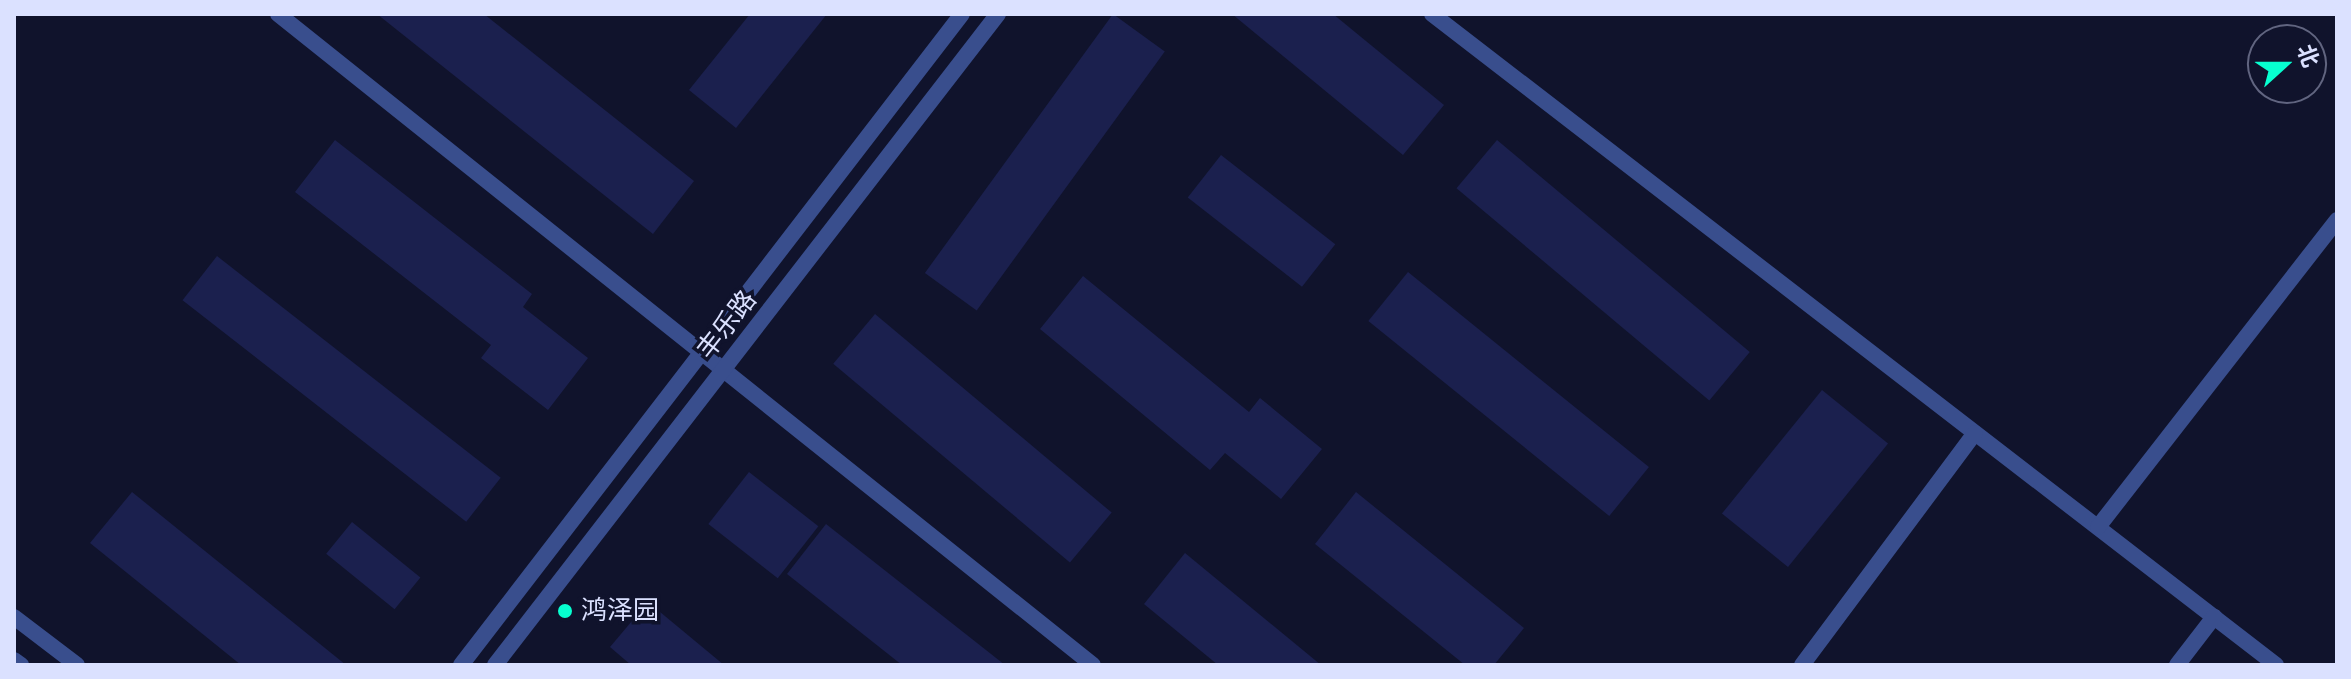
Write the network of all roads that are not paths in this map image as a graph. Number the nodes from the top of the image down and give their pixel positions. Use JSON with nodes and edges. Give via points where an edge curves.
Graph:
{"nodes":[{"id":1,"x":278,"y":14,"type":"edge"},
{"id":2,"x":962,"y":14,"type":"edge"},
{"id":3,"x":998,"y":14,"type":"edge"},
{"id":4,"x":1432,"y":14,"type":"edge"},
{"id":5,"x":2337,"y":220,"type":"edge"},
{"id":6,"x":702,"y":352,"type":"junction"},
{"id":7,"x":723,"y":368,"type":"junction"},
{"id":8,"x":1975,"y":433,"type":"junction"},
{"id":9,"x":2098,"y":527,"type":"junction"},
{"id":10,"x":14,"y":617,"type":"edge"},
{"id":11,"x":2214,"y":617,"type":"junction"},
{"id":12,"x":14,"y":660,"type":"edge"},
{"id":13,"x":21,"y":665,"type":"edge"},
{"id":14,"x":77,"y":665,"type":"edge"},
{"id":15,"x":461,"y":665,"type":"edge"},
{"id":16,"x":495,"y":665,"type":"edge"},
{"id":17,"x":1093,"y":665,"type":"edge"},
{"id":18,"x":1802,"y":665,"type":"edge"},
{"id":19,"x":2177,"y":665,"type":"edge"},
{"id":20,"x":2276,"y":665,"type":"edge"}],
"edges":[{"from":1,"to":6,"type":"street"},
{"from":2,"to":6,"type":"street","name":"丰乐路"},
{"from":3,"to":7,"type":"street","name":"丰乐路"},
{"from":4,"to":8,"type":"street"},
{"from":5,"to":9,"type":"street"},
{"from":6,"to":7,"type":"street"},
{"from":6,"to":15,"type":"street","name":"丰乐路"},
{"from":7,"to":16,"type":"street","name":"丰乐路"},
{"from":7,"to":17,"type":"street"},
{"from":8,"to":9,"type":"street"},
{"from":8,"to":18,"type":"street"},
{"from":9,"to":11,"type":"street"},
{"from":10,"to":14,"type":"street"},
{"from":11,"to":19,"type":"street"},
{"from":11,"to":20,"type":"street"},
{"from":12,"to":13,"type":"street"}]}
